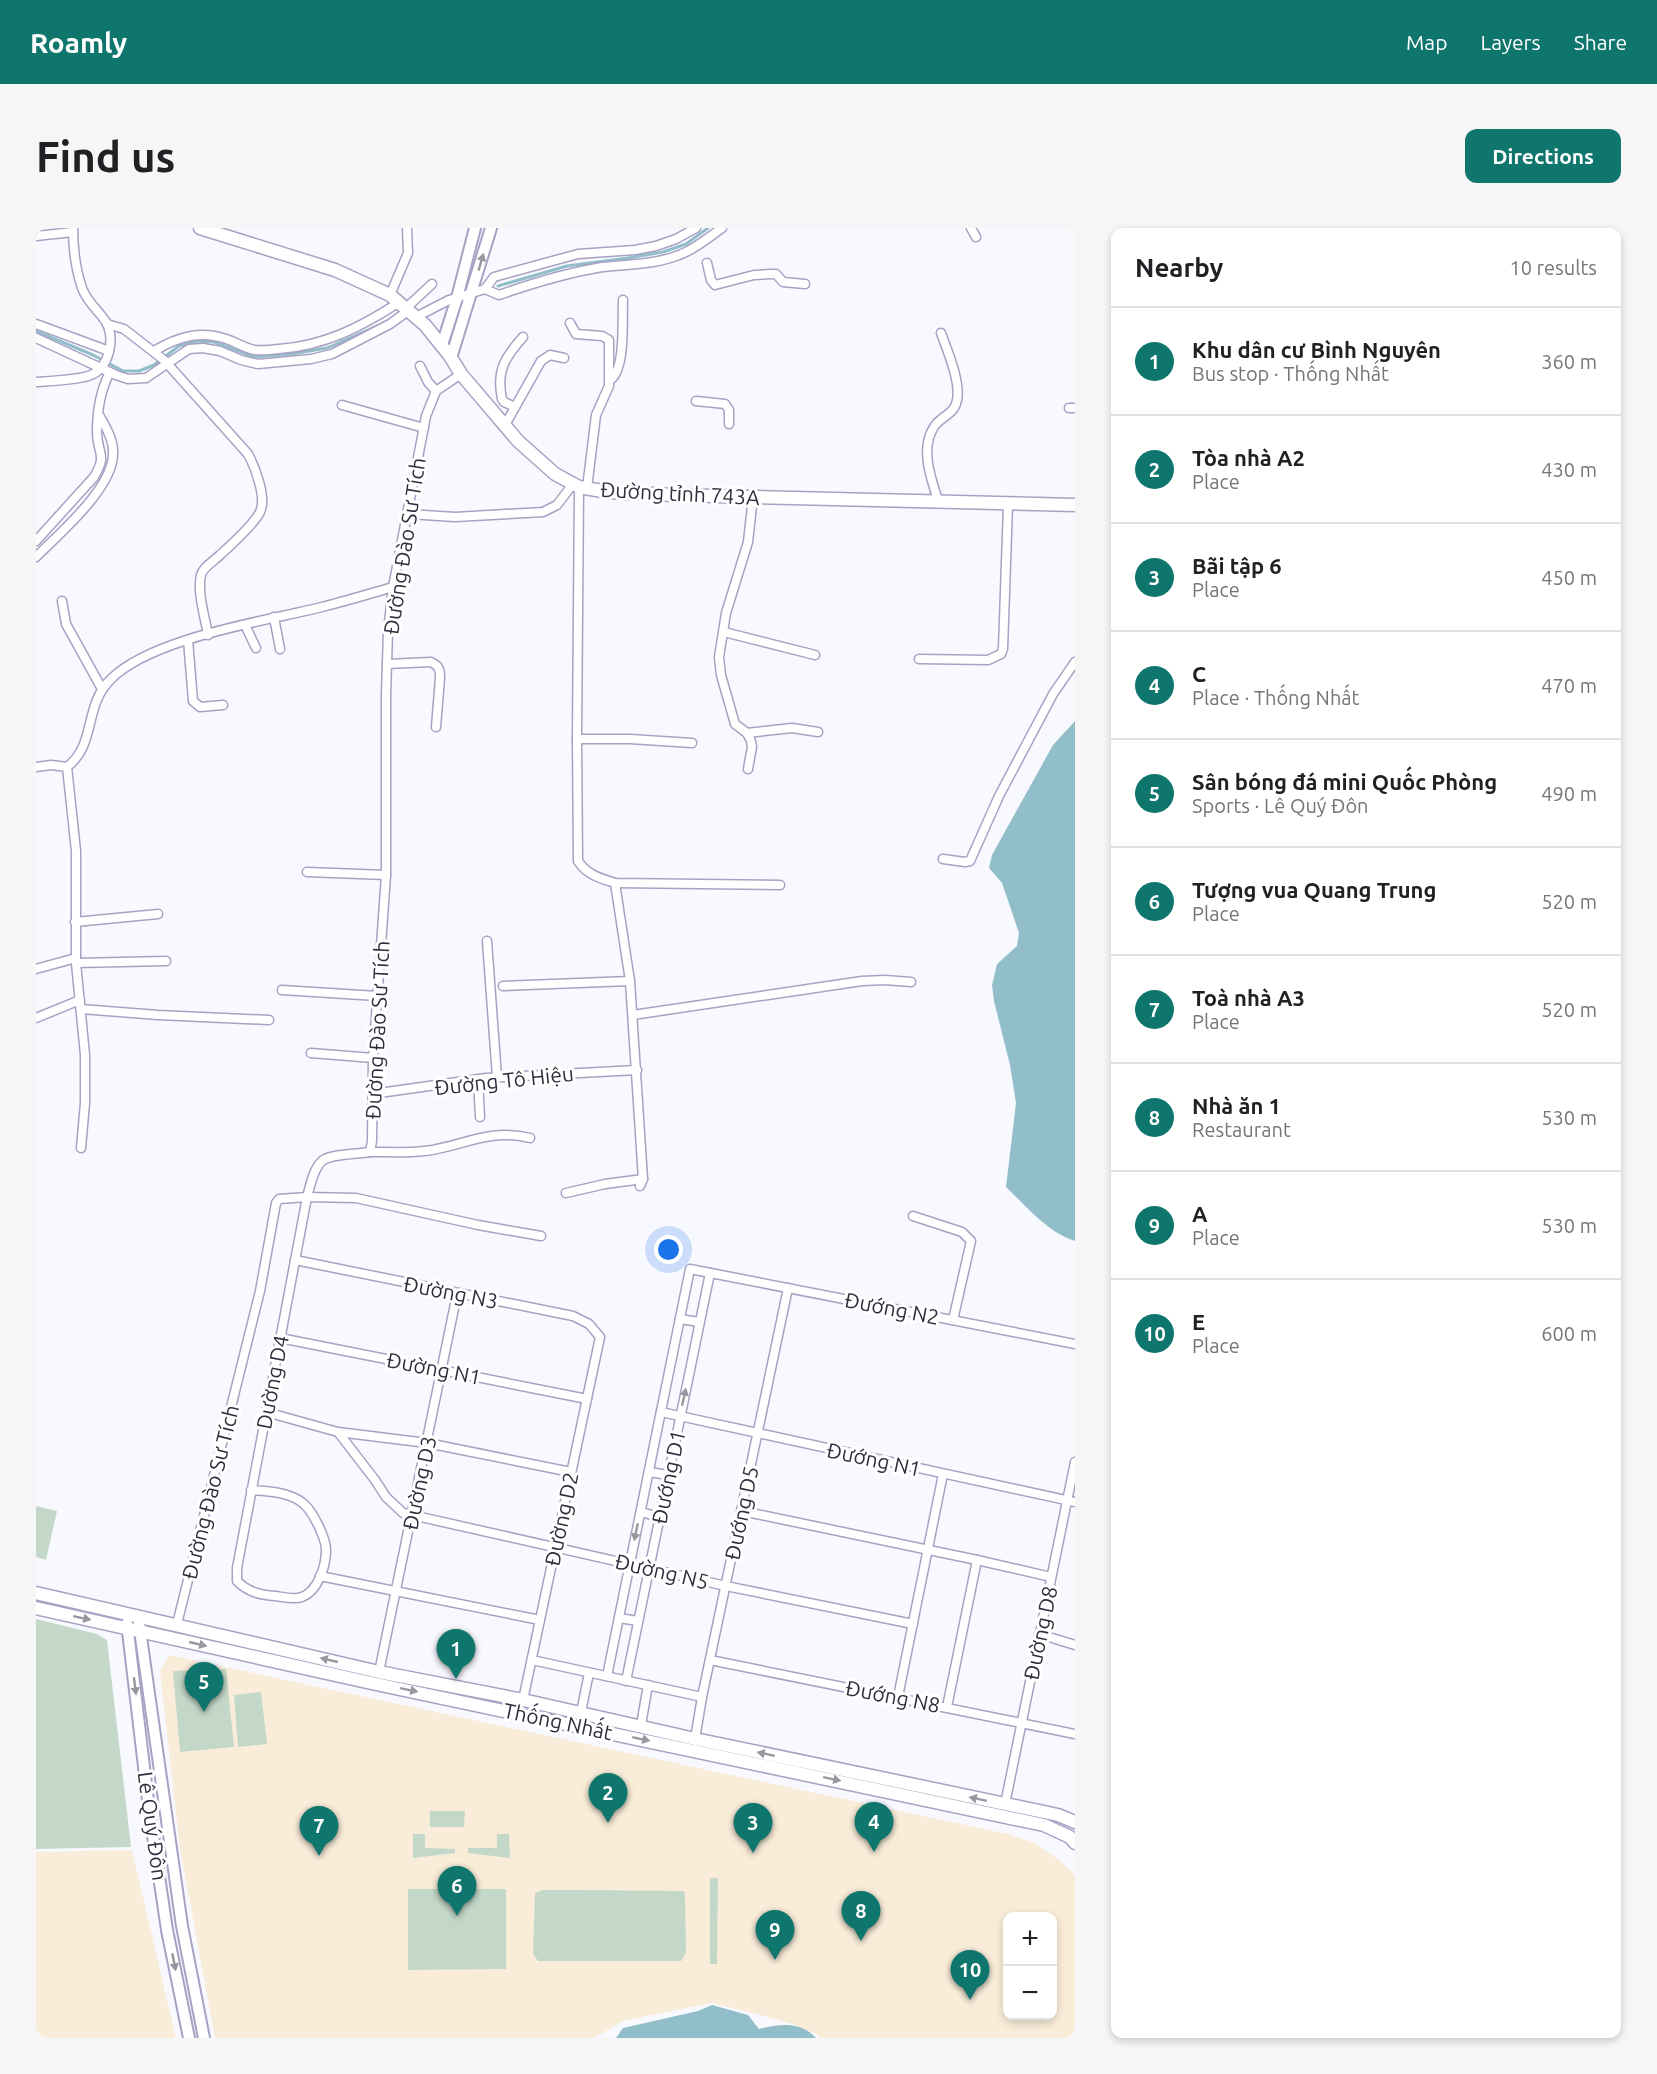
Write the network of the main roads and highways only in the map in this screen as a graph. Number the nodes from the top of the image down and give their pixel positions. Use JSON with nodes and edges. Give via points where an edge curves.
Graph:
{"nodes":[{"id":1,"x":204,"y":229,"type":"edge"},
{"id":2,"x":1075,"y":505,"type":"edge"},
{"id":3,"x":36,"y":1593,"type":"edge"},
{"id":4,"x":36,"y":1608,"type":"edge"},
{"id":5,"x":378,"y":1678,"type":"junction"},
{"id":6,"x":523,"y":1700,"type":"junction"},
{"id":7,"x":522,"y":1713,"type":"junction"},
{"id":8,"x":693,"y":1744,"type":"junction"},
{"id":9,"x":1075,"y":1822,"type":"edge"},
{"id":10,"x":1075,"y":1843,"type":"edge"}],
"edges":[{"from":1,"to":2,"type":"main road","name":"Đường tỉnh 743A","via":[[308,261],[371,286],[403,307],[425,325],[461,374],[537,459],[580,487],[608,492]]},
{"from":5,"to":3,"type":"main road","name":"Thống Nhất","one_way":true,"via":[[177,1624]]},
{"from":4,"to":5,"type":"main road","name":"Thống Nhất","one_way":true},
{"from":5,"to":6,"type":"main road","name":"Thống Nhất"},
{"from":5,"to":7,"type":"main road","name":"Thống Nhất","one_way":true},
{"from":6,"to":7,"type":"main road"},
{"from":6,"to":8,"type":"main road","name":"Thống Nhất","via":[[641,1725]]},
{"from":7,"to":8,"type":"main road","name":"Thống Nhất","one_way":true},
{"from":9,"to":8,"type":"main road","name":"Thống Nhất","one_way":true,"via":[[1005,1804]]},
{"from":8,"to":10,"type":"main road","name":"Thống Nhất","one_way":true,"via":[[1044,1825]]}]}
